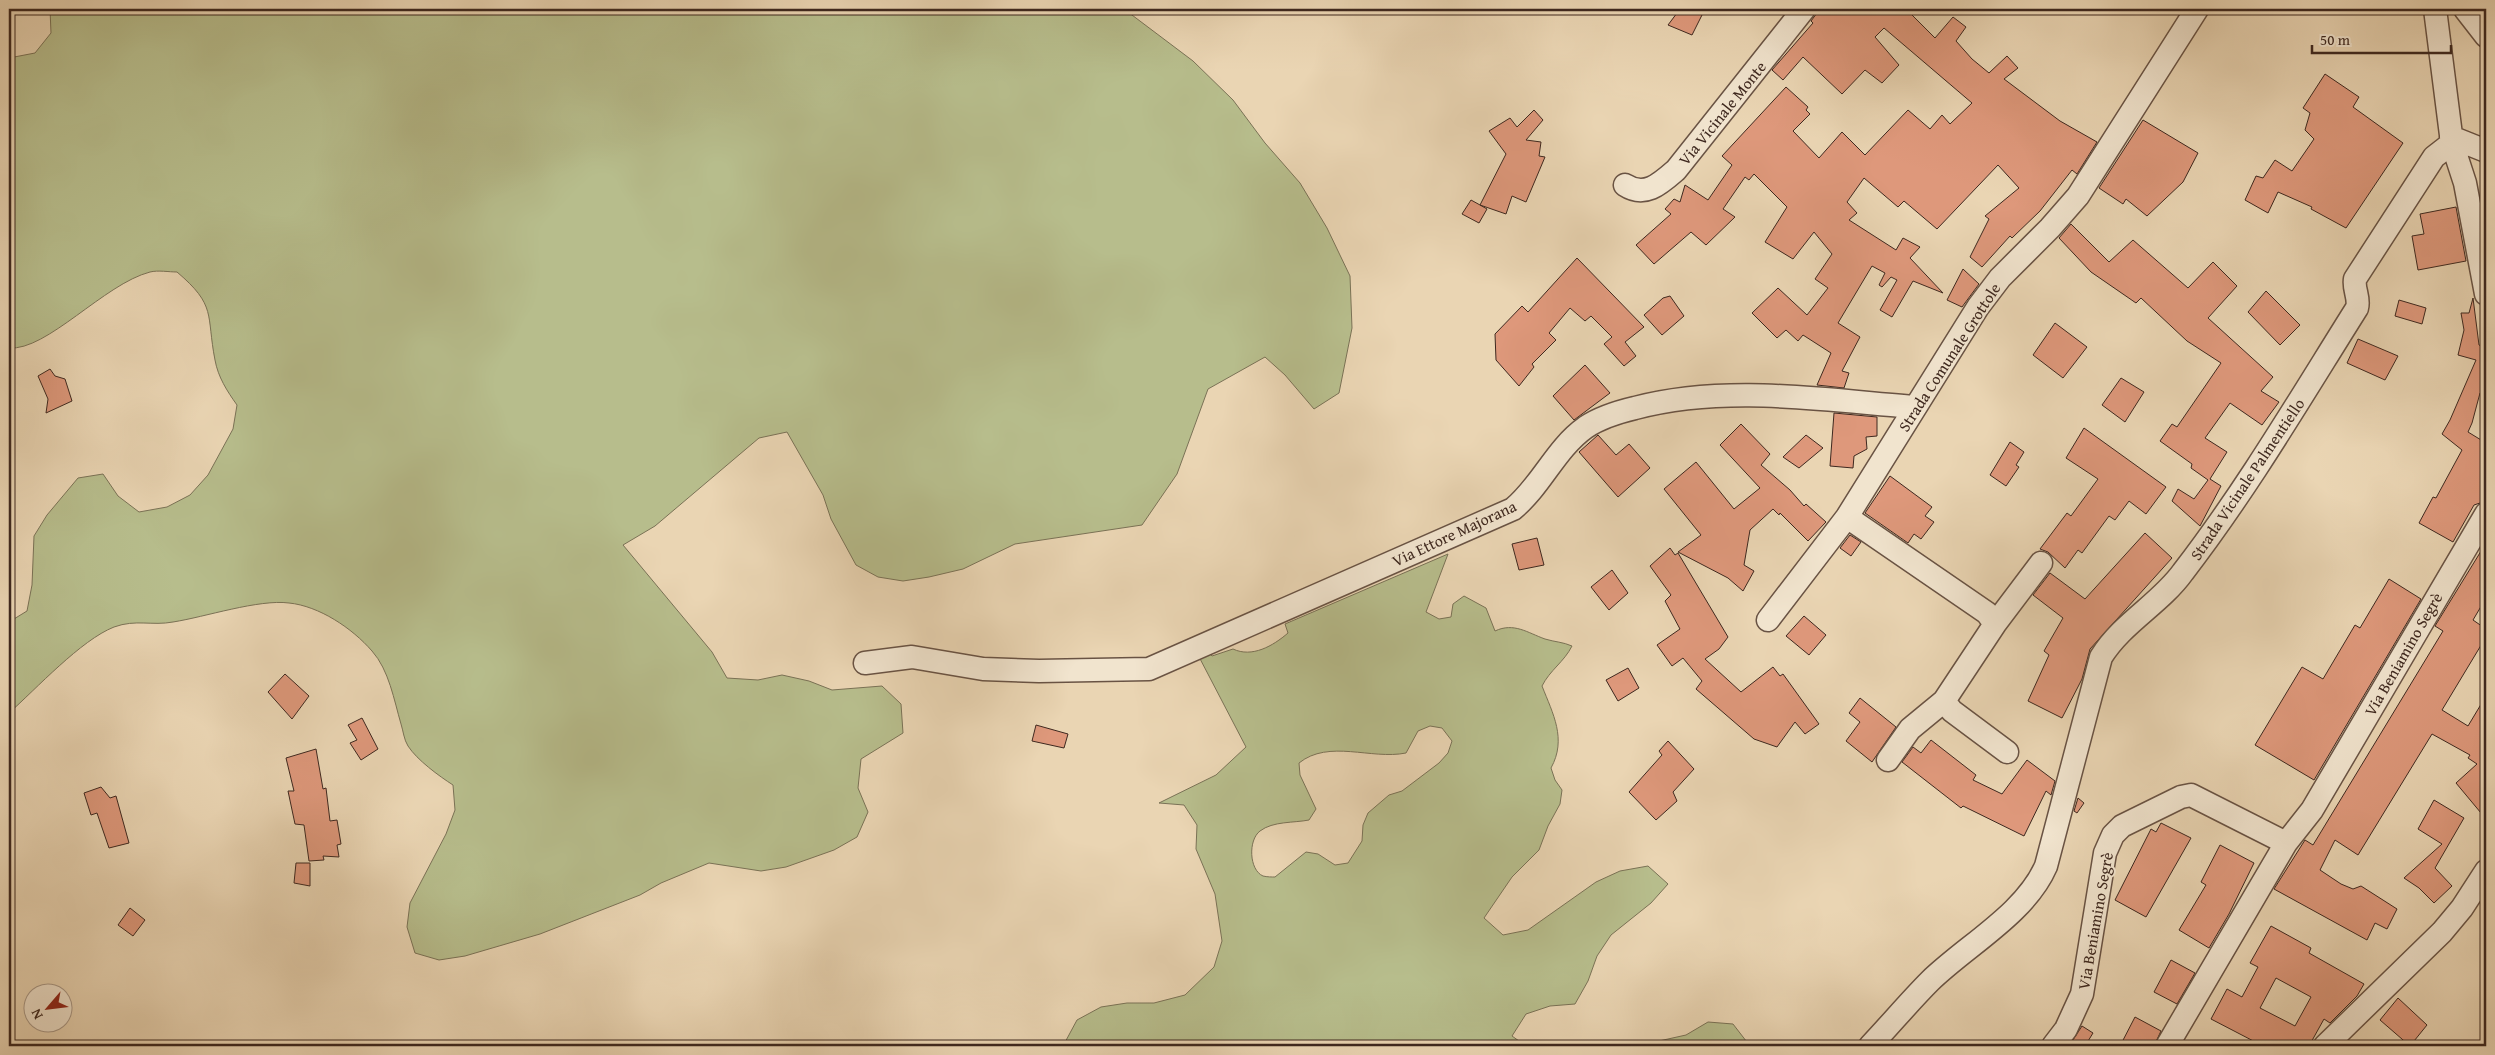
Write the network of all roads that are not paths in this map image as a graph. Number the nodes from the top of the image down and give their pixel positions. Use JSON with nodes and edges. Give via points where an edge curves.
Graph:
{"nodes":[{"id":1,"x":1804,"y":9,"type":"edge"},
{"id":2,"x":2197,"y":9,"type":"edge"},
{"id":3,"x":2435,"y":9,"type":"edge"},
{"id":4,"x":2464,"y":9,"type":"edge"},
{"id":5,"x":2486,"y":36,"type":"edge"},
{"id":6,"x":2452,"y":140,"type":"junction"},
{"id":7,"x":2486,"y":151,"type":"edge"},
{"id":8,"x":1624,"y":185,"type":"dead end"},
{"id":9,"x":2486,"y":294,"type":"edge"},
{"id":10,"x":1915,"y":407,"type":"junction"},
{"id":11,"x":2486,"y":514,"type":"edge"},
{"id":12,"x":1847,"y":517,"type":"junction"},
{"id":13,"x":2041,"y":563,"type":"dead end"},
{"id":14,"x":1768,"y":620,"type":"dead end"},
{"id":15,"x":1995,"y":624,"type":"junction"},
{"id":16,"x":865,"y":663,"type":"dead end"},
{"id":17,"x":1944,"y":700,"type":"junction"},
{"id":18,"x":2007,"y":752,"type":"dead end"},
{"id":19,"x":1888,"y":760,"type":"dead end"},
{"id":20,"x":2286,"y":843,"type":"junction"},
{"id":21,"x":2486,"y":871,"type":"edge"},
{"id":22,"x":1870,"y":1046,"type":"edge"},
{"id":23,"x":2053,"y":1046,"type":"edge"},
{"id":24,"x":2167,"y":1046,"type":"edge"},
{"id":25,"x":2325,"y":1046,"type":"edge"}],
"edges":[{"from":1,"to":8,"type":"street","name":"Via Vicinale Monte","via":[[1676,170],[1647,190],[1633,190]]},
{"from":2,"to":10,"type":"street","name":"Strada Comunale Grottole","via":[[2078,196],[1989,292]]},
{"from":3,"to":6,"type":"street"},
{"from":4,"to":5,"type":"street"},
{"from":6,"to":7,"type":"street"},
{"from":6,"to":9,"type":"street"},
{"from":6,"to":22,"type":"street","name":"Strada Vicinale Palmentiello","via":[[2434,157],[2355,279],[2357,308],[2234,505],[2181,576],[2120,632],[2101,657],[2069,785],[2040,881],[2022,902],[1930,981]]},
{"from":10,"to":12,"type":"street","name":"Strada Comunale Grottole"},
{"from":10,"to":16,"type":"street","name":"Via Ettore Majorana","via":[[1781,396],[1690,396],[1606,416],[1570,439],[1535,487],[1513,509],[1149,670],[992,669],[912,657]]},
{"from":11,"to":20,"type":"street","name":"Via Beniamino Segrè","via":[[2312,810]]},
{"from":12,"to":14,"type":"street","name":"Strada Comunale Grottole"},
{"from":12,"to":15,"type":"street","via":[[1987,613]]},
{"from":13,"to":15,"type":"street"},
{"from":15,"to":17,"type":"street"},
{"from":17,"to":18,"type":"street","via":[[1952,711]]},
{"from":17,"to":19,"type":"street","via":[[1910,728]]},
{"from":20,"to":23,"type":"street","name":"Via Beniamino Segrè","via":[[2191,795],[2122,826],[2113,835],[2105,853],[2082,994],[2066,1029]]},
{"from":20,"to":24,"type":"street","name":"Via Beniamino Segrè"},
{"from":21,"to":25,"type":"street","via":[[2442,932]]}]}
